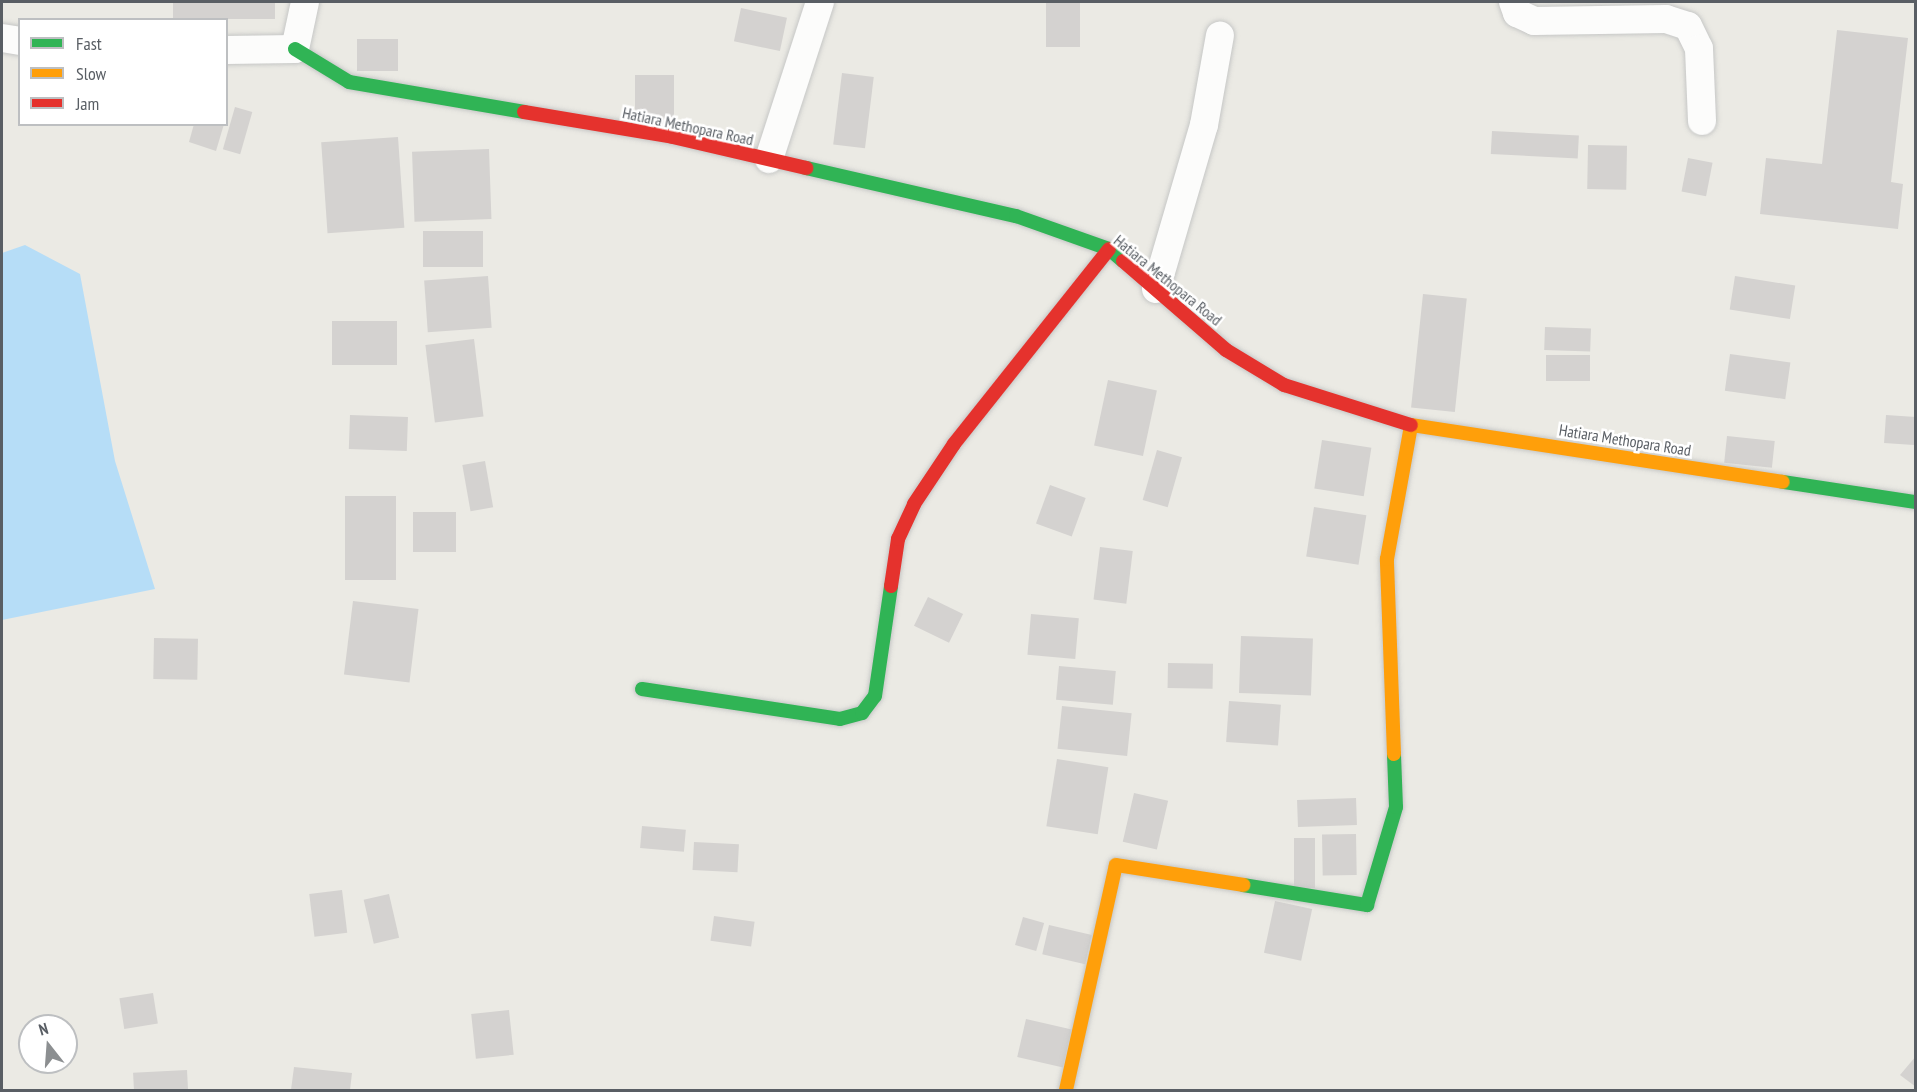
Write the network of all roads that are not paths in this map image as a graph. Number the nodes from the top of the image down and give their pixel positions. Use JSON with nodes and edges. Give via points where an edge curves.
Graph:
{"nodes":[{"id":1,"x":305,"y":2,"type":"edge"},
{"id":2,"x":819,"y":2,"type":"edge"},
{"id":3,"x":1513,"y":2,"type":"edge"},
{"id":4,"x":1220,"y":35,"type":"dead end"},
{"id":5,"x":2,"y":38,"type":"edge"},
{"id":6,"x":18,"y":41,"type":"edge"},
{"id":7,"x":295,"y":49,"type":"junction"},
{"id":8,"x":228,"y":50,"type":"edge"},
{"id":9,"x":1701,"y":121,"type":"dead end"},
{"id":10,"x":769,"y":159,"type":"junction"},
{"id":11,"x":1109,"y":249,"type":"junction"},
{"id":12,"x":1156,"y":289,"type":"junction"},
{"id":13,"x":1411,"y":425,"type":"junction"},
{"id":14,"x":1916,"y":502,"type":"edge"},
{"id":15,"x":642,"y":689,"type":"dead end"},
{"id":16,"x":1066,"y":1090,"type":"edge"}],
"edges":[{"from":1,"to":7,"type":"street"},
{"from":2,"to":10,"type":"street"},
{"from":3,"to":9,"type":"street","via":[[1517,13],[1534,21],[1666,20],[1688,26],[1699,48]]},
{"from":4,"to":12,"type":"street","via":[[1204,125]]},
{"from":5,"to":6,"type":"street"},
{"from":7,"to":8,"type":"street"},
{"from":7,"to":10,"type":"street","name":"Hatiara Methopara Road","via":[[349,82],[673,137]]},
{"from":10,"to":11,"type":"street","name":"Hatiara Methopara Road","via":[[1016,216]]},
{"from":11,"to":12,"type":"street","name":"Hatiara Methopara Road"},
{"from":11,"to":15,"type":"street","via":[[954,444],[914,504],[898,539],[875,696],[862,713],[840,720]]},
{"from":12,"to":13,"type":"street","name":"Hatiara Methopara Road","via":[[1226,350],[1284,386]]},
{"from":13,"to":14,"type":"street","name":"Hatiara Methopara Road"},
{"from":13,"to":16,"type":"street","via":[[1387,559],[1396,807],[1367,905],[1116,866]]}]}
